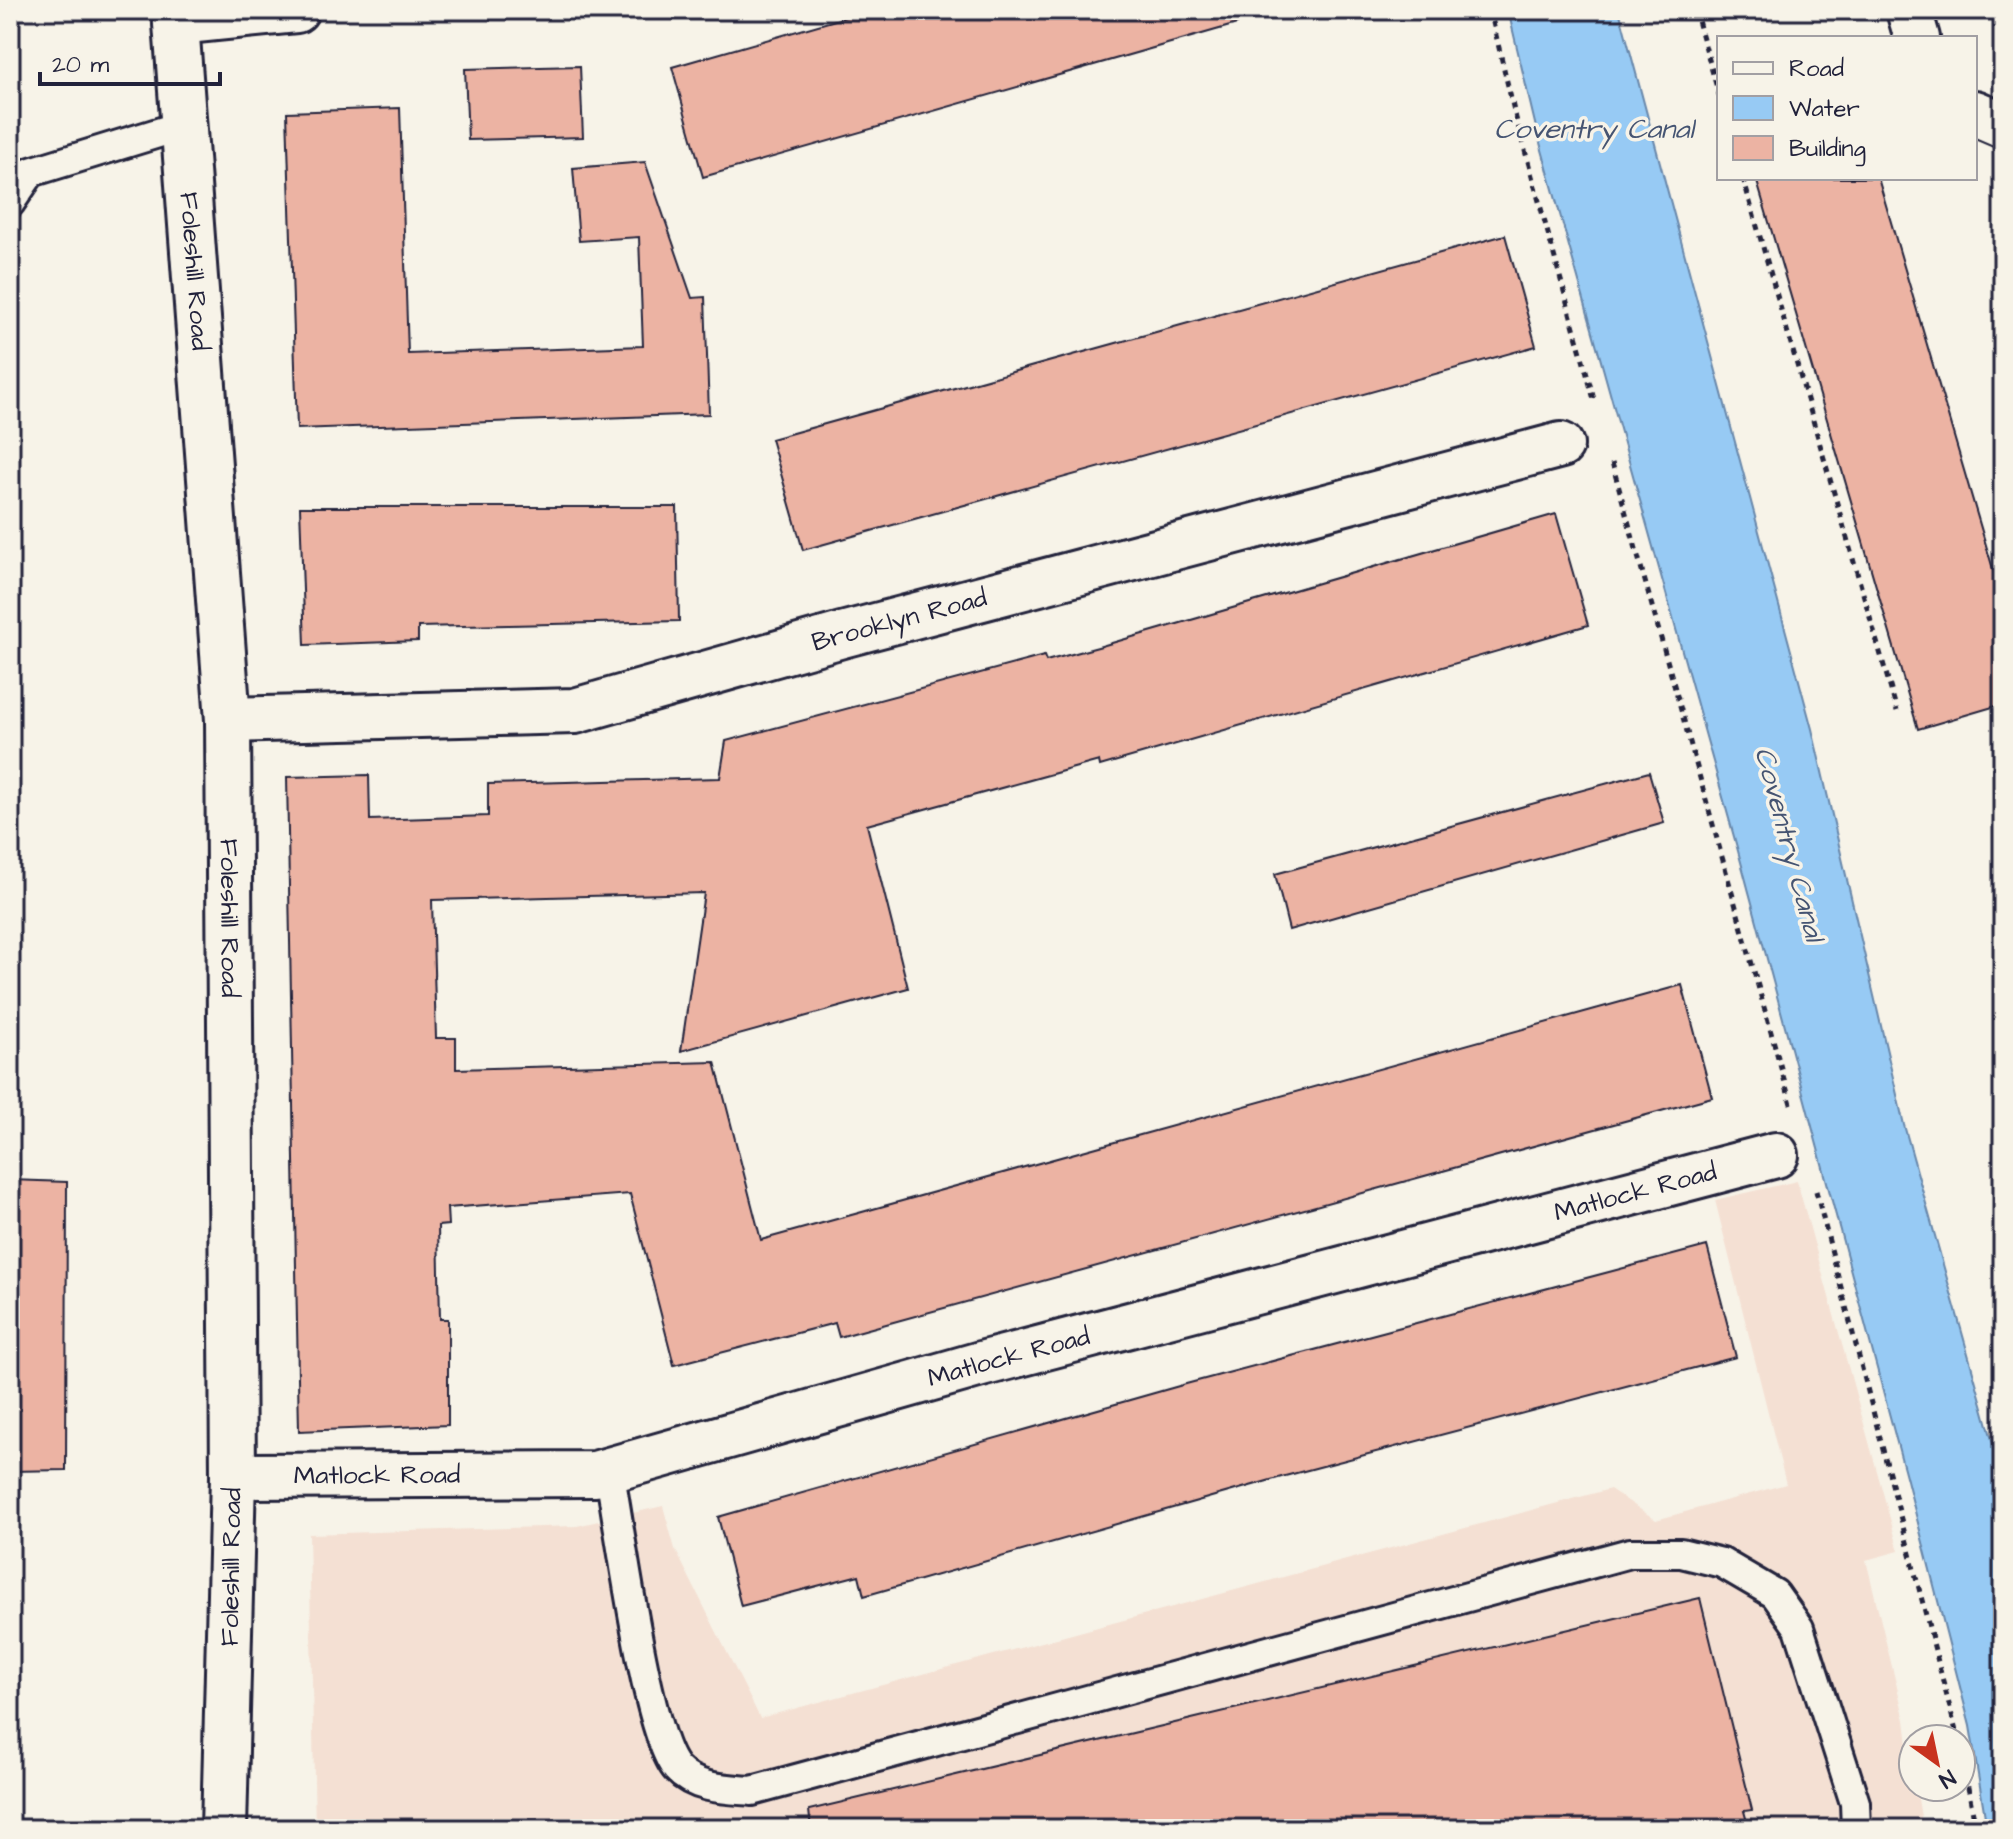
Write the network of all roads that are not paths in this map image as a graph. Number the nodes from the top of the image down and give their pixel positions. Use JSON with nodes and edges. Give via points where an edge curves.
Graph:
{"nodes":[{"id":1,"x":296,"y":10,"type":"edge"},
{"id":2,"x":1909,"y":10,"type":"edge"},
{"id":3,"x":176,"y":16,"type":"edge"},
{"id":4,"x":1916,"y":36,"type":"edge"},
{"id":5,"x":1977,"y":114,"type":"edge"},
{"id":6,"x":184,"y":125,"type":"junction"},
{"id":7,"x":2003,"y":125,"type":"edge"},
{"id":8,"x":10,"y":203,"type":"edge"},
{"id":9,"x":1561,"y":445,"type":"dead end"},
{"id":10,"x":228,"y":720,"type":"junction"},
{"id":11,"x":1794,"y":1149,"type":"road end"},
{"id":12,"x":609,"y":1470,"type":"junction"},
{"id":13,"x":233,"y":1476,"type":"junction"},
{"id":14,"x":224,"y":1829,"type":"edge"},
{"id":15,"x":1856,"y":1829,"type":"edge"}],
"edges":[{"from":1,"to":3,"type":"street"},
{"from":2,"to":4,"type":"street"},
{"from":3,"to":6,"type":"street","name":"Foleshill Road"},
{"from":5,"to":7,"type":"street"},
{"from":6,"to":8,"type":"lane","via":[[31,172]]},
{"from":6,"to":10,"type":"street","name":"Foleshill Road"},
{"from":9,"to":10,"type":"street","name":"Brooklyn Road","via":[[575,711]]},
{"from":10,"to":13,"type":"street","name":"Foleshill Road"},
{"from":11,"to":12,"type":"street","name":"Matlock Road","via":[[981,1364]]},
{"from":12,"to":13,"type":"street","name":"Matlock Road"},
{"from":12,"to":15,"type":"lane","via":[[657,1730],[677,1770],[711,1788],[752,1791],[1630,1553],[1681,1553],[1722,1563],[1775,1594],[1799,1628],[1855,1803]]},
{"from":13,"to":14,"type":"street","name":"Foleshill Road"}]}
